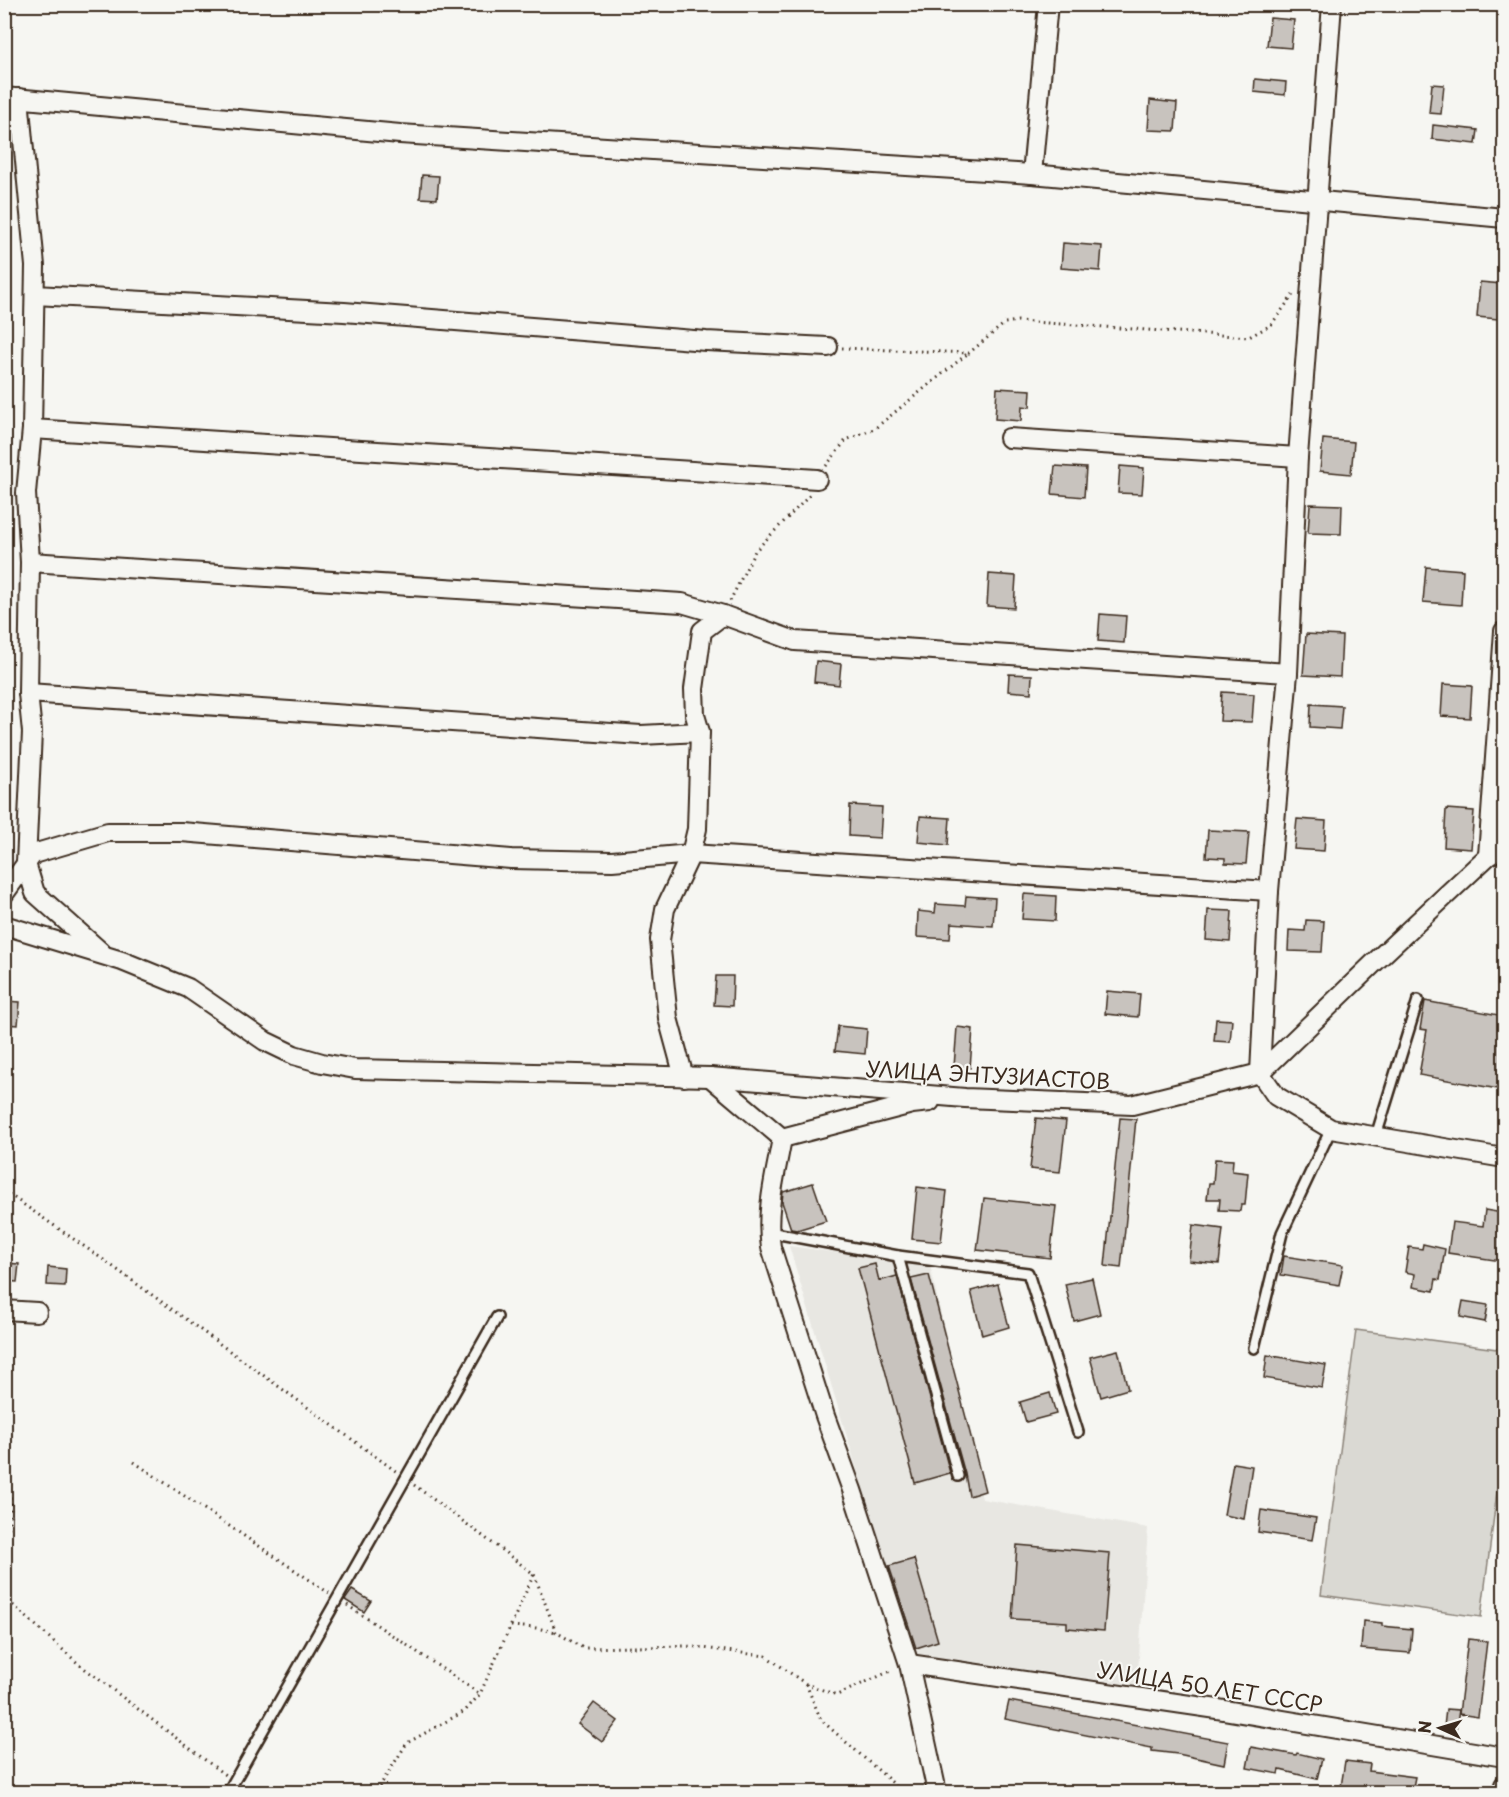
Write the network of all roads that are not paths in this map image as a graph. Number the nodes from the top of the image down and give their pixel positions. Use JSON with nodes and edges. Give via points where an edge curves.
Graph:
{"nodes":[{"id":1,"x":1048,"y":4,"type":"edge"},
{"id":2,"x":1332,"y":4,"type":"edge"},
{"id":3,"x":12,"y":98,"type":"edge"},
{"id":4,"x":1032,"y":174,"type":"junction"},
{"id":5,"x":1318,"y":200,"type":"junction"},
{"id":6,"x":1504,"y":218,"type":"edge"},
{"id":7,"x":34,"y":296,"type":"junction"},
{"id":8,"x":828,"y":347,"type":"road end"},
{"id":9,"x":32,"y":429,"type":"junction"},
{"id":10,"x":1010,"y":438,"type":"dead end"},
{"id":11,"x":1298,"y":457,"type":"junction"},
{"id":12,"x":817,"y":479,"type":"dead end"},
{"id":13,"x":30,"y":562,"type":"junction"},
{"id":14,"x":723,"y":615,"type":"junction"},
{"id":15,"x":1504,"y":631,"type":"edge"},
{"id":16,"x":1288,"y":673,"type":"junction"},
{"id":17,"x":28,"y":693,"type":"junction"},
{"id":18,"x":700,"y":732,"type":"junction"},
{"id":19,"x":1504,"y":847,"type":"edge"},
{"id":20,"x":691,"y":854,"type":"junction"},
{"id":21,"x":1488,"y":856,"type":"junction"},
{"id":22,"x":26,"y":863,"type":"junction"},
{"id":23,"x":1269,"y":891,"type":"junction"},
{"id":24,"x":4,"y":894,"type":"edge"},
{"id":25,"x":4,"y":926,"type":"edge"},
{"id":26,"x":108,"y":958,"type":"junction"},
{"id":27,"x":1418,"y":1000,"type":"dead end"},
{"id":28,"x":1260,"y":1073,"type":"junction"},
{"id":29,"x":684,"y":1077,"type":"junction"},
{"id":30,"x":710,"y":1077,"type":"junction"},
{"id":31,"x":965,"y":1098,"type":"junction"},
{"id":32,"x":1331,"y":1129,"type":"junction"},
{"id":33,"x":1376,"y":1136,"type":"junction"},
{"id":34,"x":782,"y":1138,"type":"junction"},
{"id":35,"x":1504,"y":1158,"type":"edge"},
{"id":36,"x":769,"y":1232,"type":"junction"},
{"id":37,"x":898,"y":1256,"type":"junction"},
{"id":38,"x":4,"y":1310,"type":"edge"},
{"id":39,"x":37,"y":1312,"type":"dead end"},
{"id":40,"x":497,"y":1317,"type":"dead end"},
{"id":41,"x":1254,"y":1348,"type":"dead end"},
{"id":42,"x":1078,"y":1432,"type":"dead end"},
{"id":43,"x":958,"y":1476,"type":"dead end"},
{"id":44,"x":909,"y":1664,"type":"junction"},
{"id":45,"x":1504,"y":1757,"type":"edge"},
{"id":46,"x":1504,"y":1785,"type":"edge"},
{"id":47,"x":228,"y":1792,"type":"edge"},
{"id":48,"x":937,"y":1792,"type":"edge"},
{"id":49,"x":1503,"y":1792,"type":"edge"}],
"edges":[{"from":1,"to":4,"type":"street"},
{"from":2,"to":5,"type":"street"},
{"from":3,"to":4,"type":"street","via":[[400,134]]},
{"from":3,"to":7,"type":"street","via":[[35,266]]},
{"from":4,"to":5,"type":"street"},
{"from":5,"to":6,"type":"street"},
{"from":5,"to":11,"type":"street"},
{"from":7,"to":8,"type":"street","via":[[344,312],[706,342]]},
{"from":7,"to":9,"type":"street"},
{"from":9,"to":12,"type":"street"},
{"from":9,"to":13,"type":"street","via":[[26,492]]},
{"from":10,"to":11,"type":"street"},
{"from":11,"to":16,"type":"street"},
{"from":13,"to":14,"type":"street","via":[[682,603]]},
{"from":13,"to":17,"type":"street"},
{"from":14,"to":16,"type":"street","via":[[795,641]]},
{"from":14,"to":18,"type":"street","via":[[702,631],[694,689]]},
{"from":15,"to":21,"type":"street"},
{"from":16,"to":23,"type":"street"},
{"from":17,"to":18,"type":"street","via":[[640,735]]},
{"from":17,"to":22,"type":"street","via":[[32,732]]},
{"from":18,"to":20,"type":"street","via":[[697,830]]},
{"from":19,"to":21,"type":"street"},
{"from":20,"to":22,"type":"street","via":[[612,861],[511,859],[181,832],[108,832],[33,854]]},
{"from":20,"to":23,"type":"street"},
{"from":20,"to":29,"type":"street","via":[[666,909],[660,940],[669,1018]]},
{"from":21,"to":28,"type":"street"},
{"from":22,"to":24,"type":"street"},
{"from":22,"to":26,"type":"street","via":[[35,893]]},
{"from":23,"to":28,"type":"street"},
{"from":25,"to":26,"type":"street","name":"УЛИЦА ЭНТУЗИАСТОВ"},
{"from":26,"to":29,"type":"street","name":"УЛИЦА ЭНТУЗИАСТОВ","via":[[188,988],[265,1041],[322,1063],[355,1069]]},
{"from":27,"to":33,"type":"lane"},
{"from":28,"to":31,"type":"street","name":"УЛИЦА ЭНТУЗИАСТОВ","via":[[1132,1105]]},
{"from":28,"to":32,"type":"street","via":[[1276,1096]]},
{"from":29,"to":30,"type":"street","name":"УЛИЦА ЭНТУЗИАСТОВ"},
{"from":30,"to":31,"type":"street","name":"УЛИЦА ЭНТУЗИАСТОВ"},
{"from":30,"to":34,"type":"street"},
{"from":31,"to":34,"type":"street","via":[[912,1104]]},
{"from":32,"to":33,"type":"street"},
{"from":32,"to":41,"type":"lane","via":[[1282,1233]]},
{"from":33,"to":35,"type":"street"},
{"from":34,"to":36,"type":"street"},
{"from":36,"to":37,"type":"lane"},
{"from":36,"to":44,"type":"street","via":[[825,1416]]},
{"from":37,"to":42,"type":"lane","via":[[1028,1273]]},
{"from":37,"to":43,"type":"lane"},
{"from":38,"to":39,"type":"street"},
{"from":40,"to":47,"type":"lane"},
{"from":44,"to":45,"type":"street","name":"УЛИЦА 50 ЛЕТ СССР","via":[[1224,1710]]},
{"from":44,"to":48,"type":"street"},
{"from":46,"to":49,"type":"street"}]}
